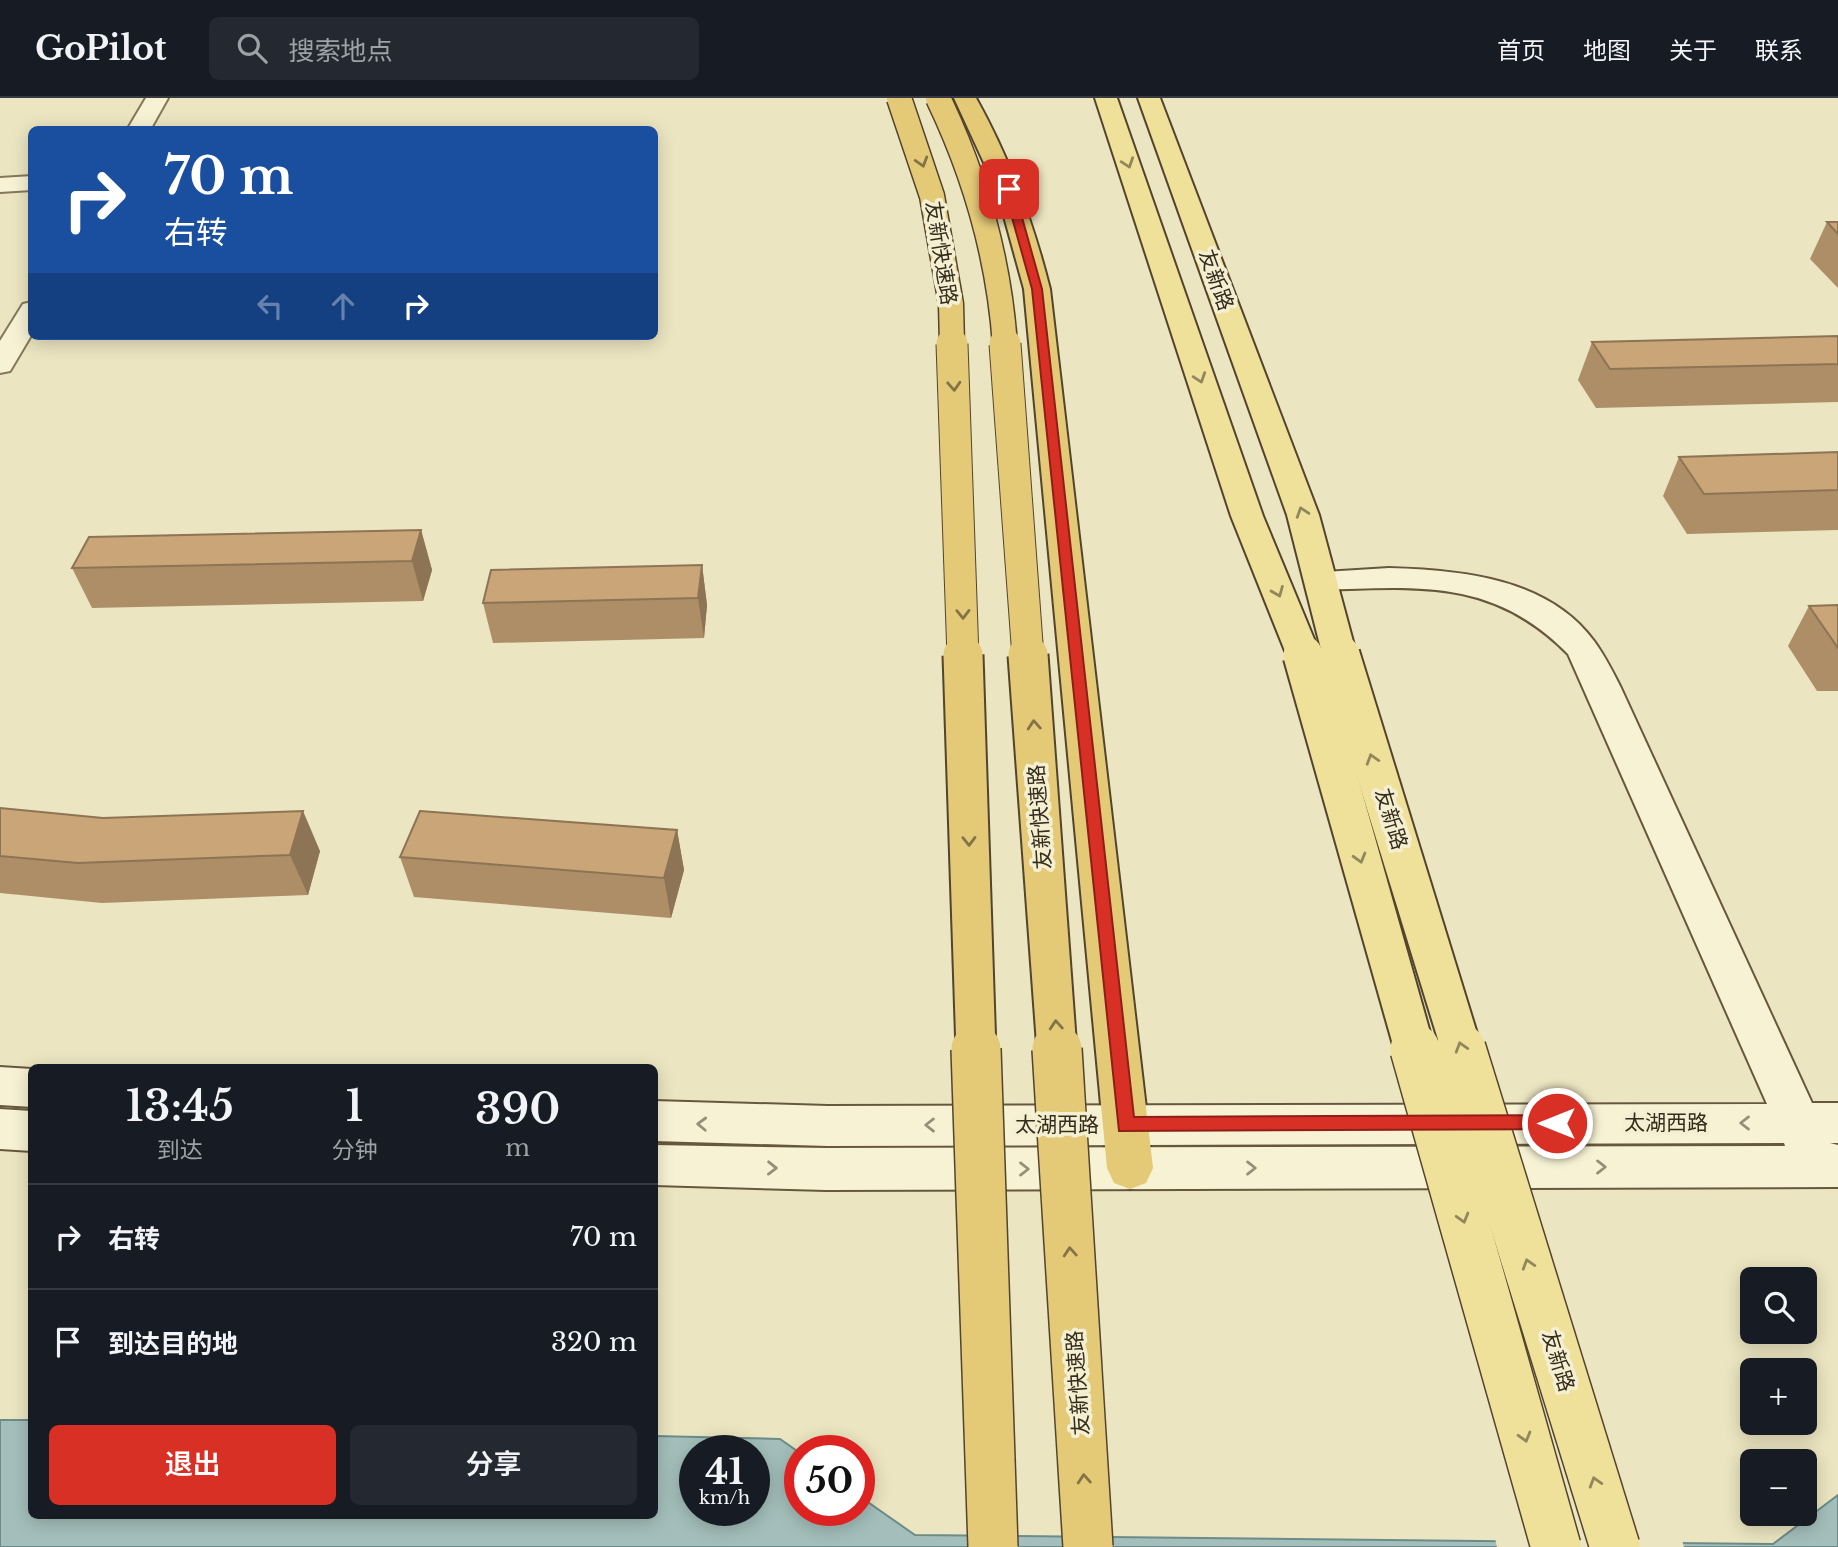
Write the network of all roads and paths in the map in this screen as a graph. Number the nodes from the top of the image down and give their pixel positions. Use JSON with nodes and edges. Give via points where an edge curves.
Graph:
{"nodes":[{"id":1,"x":157,"y":98,"type":"edge"},
{"id":2,"x":899,"y":98,"type":"edge"},
{"id":3,"x":938,"y":98,"type":"edge"},
{"id":4,"x":965,"y":98,"type":"edge"},
{"id":5,"x":1106,"y":98,"type":"edge"},
{"id":6,"x":1149,"y":98,"type":"edge"},
{"id":7,"x":140,"y":126,"type":"edge"},
{"id":8,"x":28,"y":183,"type":"edge"},
{"id":9,"x":0,"y":185,"type":"edge"},
{"id":10,"x":28,"y":317,"type":"edge"},
{"id":11,"x":0,"y":365,"type":"edge"},
{"id":12,"x":1320,"y":580,"type":"junction"},
{"id":13,"x":1320,"y":650,"type":"junction"},
{"id":14,"x":0,"y":1087,"type":"edge"},
{"id":15,"x":28,"y":1088,"type":"edge"},
{"id":16,"x":658,"y":1121,"type":"edge"},
{"id":17,"x":1818,"y":1123,"type":"edge"},
{"id":18,"x":0,"y":1129,"type":"edge"},
{"id":19,"x":28,"y":1131,"type":"edge"},
{"id":20,"x":1128,"y":1147,"type":"junction"},
{"id":21,"x":658,"y":1165,"type":"edge"},
{"id":22,"x":1828,"y":1166,"type":"edge"},
{"id":23,"x":993,"y":1547,"type":"edge"},
{"id":24,"x":1088,"y":1547,"type":"edge"},
{"id":25,"x":1556,"y":1547,"type":"edge"},
{"id":26,"x":1615,"y":1547,"type":"edge"}],
"edges":[{"from":1,"to":7,"type":"main road"},
{"from":2,"to":23,"type":"highway","name":"友新快速路","one_way":true,"bridge":true,"via":[[932,196],[951,304]]},
{"from":24,"to":3,"type":"highway","name":"友新快速路","one_way":true,"bridge":true,"via":[[1059,1074],[1002,306],[976,194]]},
{"from":4,"to":20,"type":"highway","via":[[1003,173],[1037,289]]},
{"from":5,"to":13,"type":"main road","name":"友新路","one_way":true,"via":[[1247,516]]},
{"from":12,"to":6,"type":"main road","name":"友新路","one_way":true,"via":[[1303,515]]},
{"from":8,"to":9,"type":"main road"},
{"from":10,"to":11,"type":"main road"},
{"from":12,"to":13,"type":"main road","name":"友新路"},
{"from":12,"to":17,"type":"main road","via":[[1423,579],[1471,584],[1535,608],[1581,647]]},
{"from":13,"to":25,"type":"main road","name":"友新路","one_way":true,"bridge":true},
{"from":26,"to":13,"type":"main road","name":"友新路","one_way":true,"bridge":true},
{"from":14,"to":15,"type":"main road"},
{"from":20,"to":16,"type":"main road","name":"太湖西路","one_way":true,"via":[[816,1126]]},
{"from":17,"to":20,"type":"main road","name":"太湖西路","one_way":true},
{"from":17,"to":22,"type":"main road"},
{"from":18,"to":19,"type":"main road"},
{"from":21,"to":20,"type":"main road","name":"太湖西路","one_way":true,"via":[[825,1169]]},
{"from":20,"to":22,"type":"main road","name":"太湖西路","one_way":true}]}
